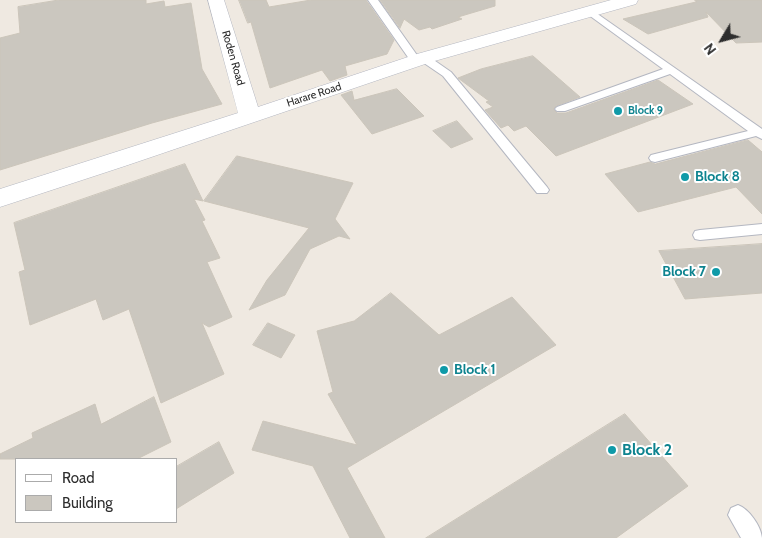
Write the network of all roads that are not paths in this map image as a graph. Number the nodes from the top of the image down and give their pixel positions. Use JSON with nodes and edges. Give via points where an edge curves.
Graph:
{"nodes":[{"id":1,"x":216,"y":0,"type":"edge"},
{"id":2,"x":373,"y":0,"type":"edge"},
{"id":3,"x":630,"y":0,"type":"edge"},
{"id":4,"x":590,"y":7,"type":"edge"},
{"id":5,"x":420,"y":60,"type":"junction"},
{"id":6,"x":670,"y":70,"type":"junction"},
{"id":7,"x":561,"y":109,"type":"dead end"},
{"id":8,"x":250,"y":116,"type":"junction"},
{"id":9,"x":760,"y":133,"type":"edge"},
{"id":10,"x":655,"y":158,"type":"dead end"},
{"id":11,"x":542,"y":190,"type":"dead end"},
{"id":12,"x":0,"y":198,"type":"edge"},
{"id":13,"x":762,"y":229,"type":"edge"},
{"id":14,"x":700,"y":235,"type":"dead end"},
{"id":15,"x":738,"y":515,"type":"dead end"},
{"id":16,"x":752,"y":538,"type":"edge"}],
"edges":[{"from":1,"to":8,"type":"street","name":"Roden Road"},
{"from":2,"to":5,"type":"lane"},
{"from":3,"to":4,"type":"street","name":"Harare Road"},
{"from":4,"to":5,"type":"street","name":"Harare Road"},
{"from":4,"to":6,"type":"lane"},
{"from":5,"to":8,"type":"street","name":"Harare Road"},
{"from":5,"to":11,"type":"lane","via":[[448,74]]},
{"from":6,"to":7,"type":"lane"},
{"from":6,"to":9,"type":"lane"},
{"from":8,"to":12,"type":"street","name":"Harare Road"},
{"from":9,"to":10,"type":"lane"},
{"from":13,"to":14,"type":"lane"},
{"from":15,"to":16,"type":"lane"}]}
